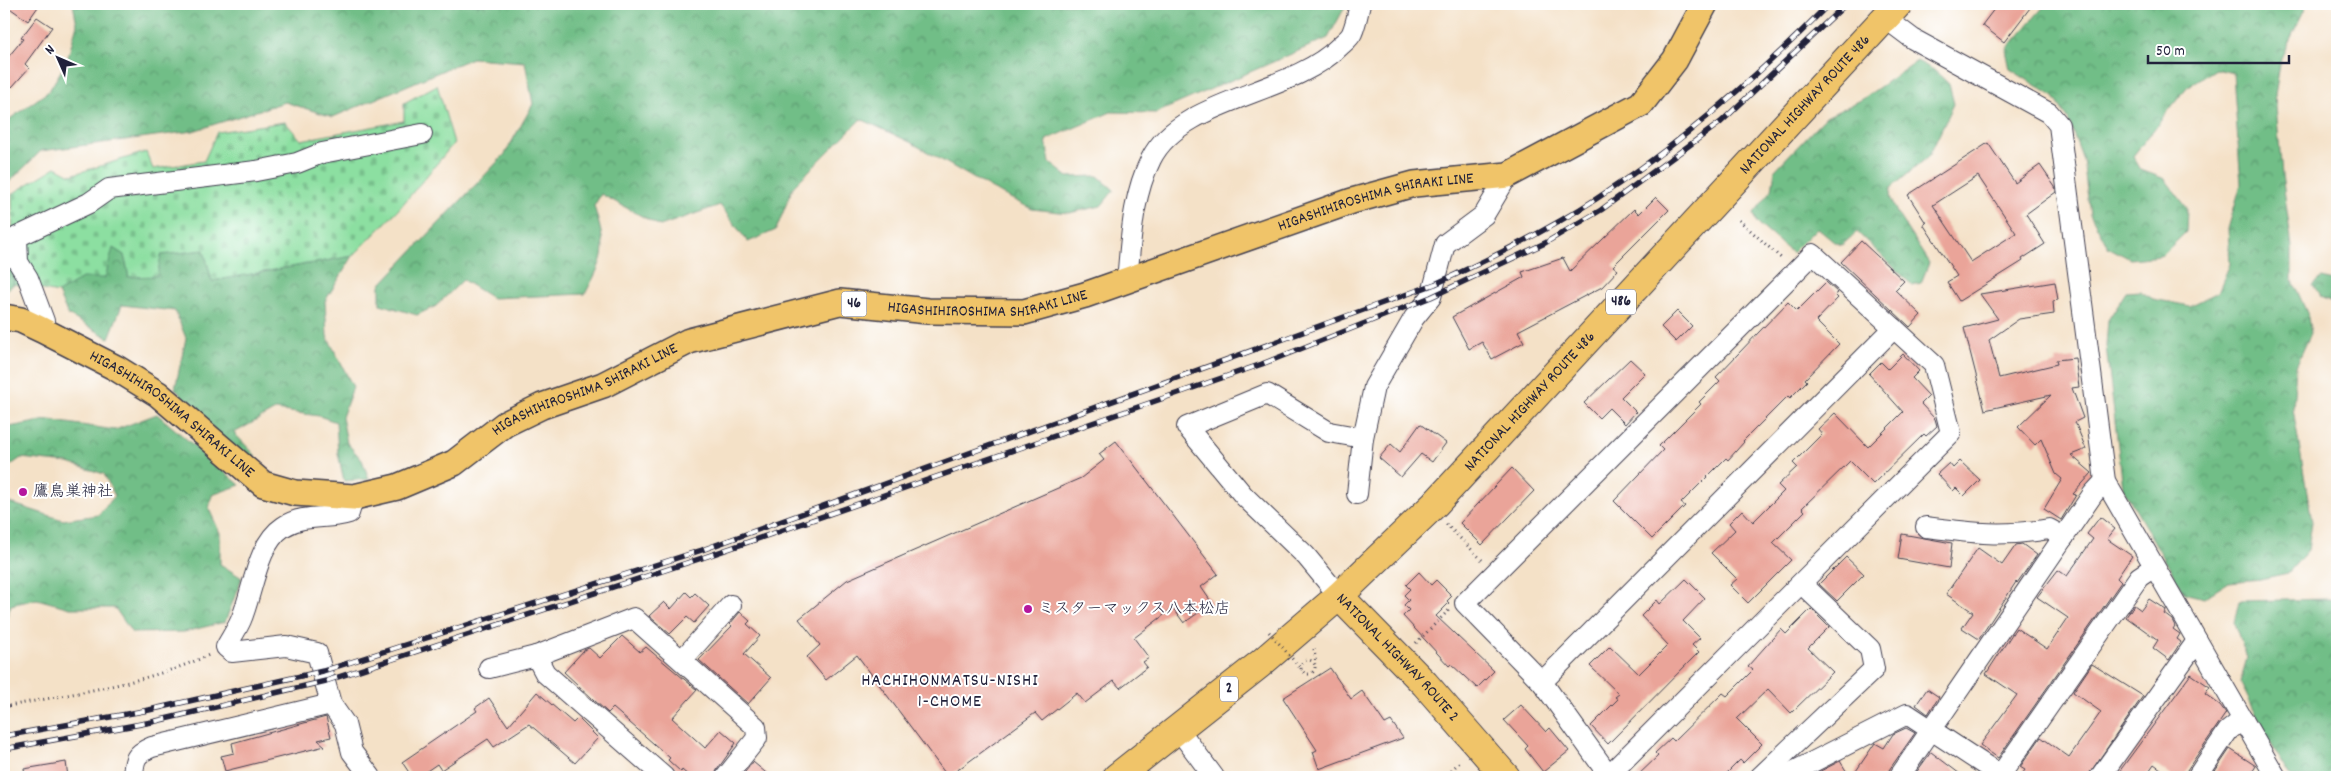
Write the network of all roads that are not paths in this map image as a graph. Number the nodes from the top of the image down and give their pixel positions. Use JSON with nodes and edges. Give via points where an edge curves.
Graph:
{"nodes":[{"id":1,"x":1360,"y":4,"type":"edge"},
{"id":2,"x":1705,"y":4,"type":"edge"},
{"id":3,"x":1891,"y":11,"type":"edge"},
{"id":4,"x":422,"y":134,"type":"dead end"},
{"id":5,"x":1508,"y":175,"type":"junction"},
{"id":6,"x":1126,"y":281,"type":"junction"},
{"id":7,"x":4,"y":317,"type":"edge"},
{"id":8,"x":1894,"y":328,"type":"junction"},
{"id":9,"x":42,"y":330,"type":"junction"},
{"id":10,"x":1363,"y":438,"type":"junction"},
{"id":11,"x":2105,"y":481,"type":"junction"},
{"id":12,"x":1357,"y":494,"type":"dead end"},
{"id":13,"x":354,"y":497,"type":"junction"},
{"id":14,"x":1926,"y":527,"type":"dead end"},
{"id":15,"x":2064,"y":537,"type":"junction"},
{"id":16,"x":2154,"y":567,"type":"junction"},
{"id":17,"x":1802,"y":584,"type":"junction"},
{"id":18,"x":1339,"y":596,"type":"junction"},
{"id":19,"x":731,"y":605,"type":"dead end"},
{"id":20,"x":2197,"y":640,"type":"junction"},
{"id":21,"x":536,"y":656,"type":"junction"},
{"id":22,"x":682,"y":660,"type":"junction"},
{"id":23,"x":489,"y":668,"type":"dead end"},
{"id":24,"x":1542,"y":682,"type":"junction"},
{"id":25,"x":331,"y":704,"type":"junction"},
{"id":26,"x":2243,"y":719,"type":"junction"},
{"id":27,"x":1932,"y":728,"type":"junction"},
{"id":28,"x":1179,"y":730,"type":"junction"},
{"id":29,"x":1765,"y":775,"type":"edge"},
{"id":30,"x":1609,"y":776,"type":"edge"},
{"id":31,"x":133,"y":777,"type":"edge"},
{"id":32,"x":371,"y":777,"type":"edge"},
{"id":33,"x":664,"y":777,"type":"edge"},
{"id":34,"x":726,"y":777,"type":"edge"},
{"id":35,"x":1117,"y":777,"type":"edge"},
{"id":36,"x":1214,"y":777,"type":"edge"},
{"id":37,"x":1506,"y":777,"type":"edge"},
{"id":38,"x":1898,"y":777,"type":"edge"},
{"id":39,"x":2001,"y":777,"type":"edge"},
{"id":40,"x":2100,"y":777,"type":"edge"},
{"id":41,"x":2197,"y":777,"type":"edge"},
{"id":42,"x":2276,"y":777,"type":"edge"}],
"edges":[{"from":1,"to":6,"type":"street","via":[[1352,34],[1328,58],[1299,75],[1209,110],[1174,131],[1151,157],[1136,194]]},
{"from":2,"to":5,"type":"main road","name":"HIGASHIHIROSHIMA SHIRAKI LINE","number":"46","via":[[1675,60],[1641,104]]},
{"from":3,"to":11,"type":"street","via":[[1912,39],[2049,113],[2058,124]]},
{"from":3,"to":18,"type":"highway","name":"NATIONAL HIGHWAY ROUTE 486","number":"486","via":[[1435,504]]},
{"from":4,"to":9,"type":"street","via":[[322,152],[297,163],[256,171],[109,189],[88,203],[16,237],[18,262],[28,278],[44,321]]},
{"from":5,"to":6,"type":"main road","name":"HIGASHIHIROSHIMA SHIRAKI LINE","number":"46","via":[[1414,184],[1352,201]]},
{"from":5,"to":10,"type":"street","via":[[1484,215],[1445,244],[1431,297],[1414,318],[1374,387]]},
{"from":6,"to":13,"type":"main road","name":"HIGASHIHIROSHIMA SHIRAKI LINE","number":"46","via":[[1024,312],[928,311],[840,302],[689,341],[603,385],[542,406],[505,424],[454,463],[397,487]]},
{"from":7,"to":9,"type":"main road","name":"HIGASHIHIROSHIMA SHIRAKI LINE","number":"46","via":[[21,320]]},
{"from":8,"to":17,"type":"street","via":[[1934,365],[1951,433]]},
{"from":8,"to":24,"type":"street"},
{"from":8,"to":24,"type":"street","via":[[1813,254],[1465,603]]},
{"from":9,"to":13,"type":"main road","name":"HIGASHIHIROSHIMA SHIRAKI LINE","number":"46","via":[[158,394],[263,484],[295,493]]},
{"from":10,"to":12,"type":"street"},
{"from":10,"to":18,"type":"street","via":[[1329,432],[1268,394],[1187,427],[1244,496],[1306,556]]},
{"from":11,"to":15,"type":"street"},
{"from":11,"to":16,"type":"street"},
{"from":13,"to":25,"type":"street","via":[[350,513],[335,518],[311,516],[283,527],[266,544],[241,620],[226,647],[232,652],[286,646],[317,653]]},
{"from":14,"to":15,"type":"street","via":[[1986,535],[2021,534],[2049,528]]},
{"from":15,"to":27,"type":"street"},
{"from":16,"to":20,"type":"street"},
{"from":16,"to":39,"type":"street","via":[[2139,577]]},
{"from":17,"to":29,"type":"street","via":[[1870,649],[1874,669]]},
{"from":17,"to":30,"type":"street"},
{"from":18,"to":28,"type":"highway","name":"NATIONAL HIGHWAY ROUTE 2","number":"2"},
{"from":18,"to":37,"type":"highway","name":"NATIONAL HIGHWAY ROUTE 2","via":[[1425,684]]},
{"from":19,"to":22,"type":"street"},
{"from":20,"to":26,"type":"street"},
{"from":20,"to":40,"type":"street"},
{"from":21,"to":22,"type":"street","via":[[634,618]]},
{"from":21,"to":23,"type":"street"},
{"from":21,"to":33,"type":"street","via":[[545,673]]},
{"from":22,"to":34,"type":"street","via":[[756,727],[757,738]]},
{"from":24,"to":30,"type":"street"},
{"from":25,"to":31,"type":"street","via":[[152,747],[140,752],[134,763]]},
{"from":25,"to":32,"type":"street","via":[[345,724],[352,752]]},
{"from":26,"to":41,"type":"street","via":[[2228,731]]},
{"from":26,"to":42,"type":"street"},
{"from":27,"to":29,"type":"street","via":[[1907,714],[1786,776]]},
{"from":27,"to":38,"type":"street"},
{"from":27,"to":39,"type":"street"},
{"from":28,"to":35,"type":"highway","name":"NATIONAL HIGHWAY ROUTE 2","number":"2"},
{"from":28,"to":36,"type":"street"}]}
